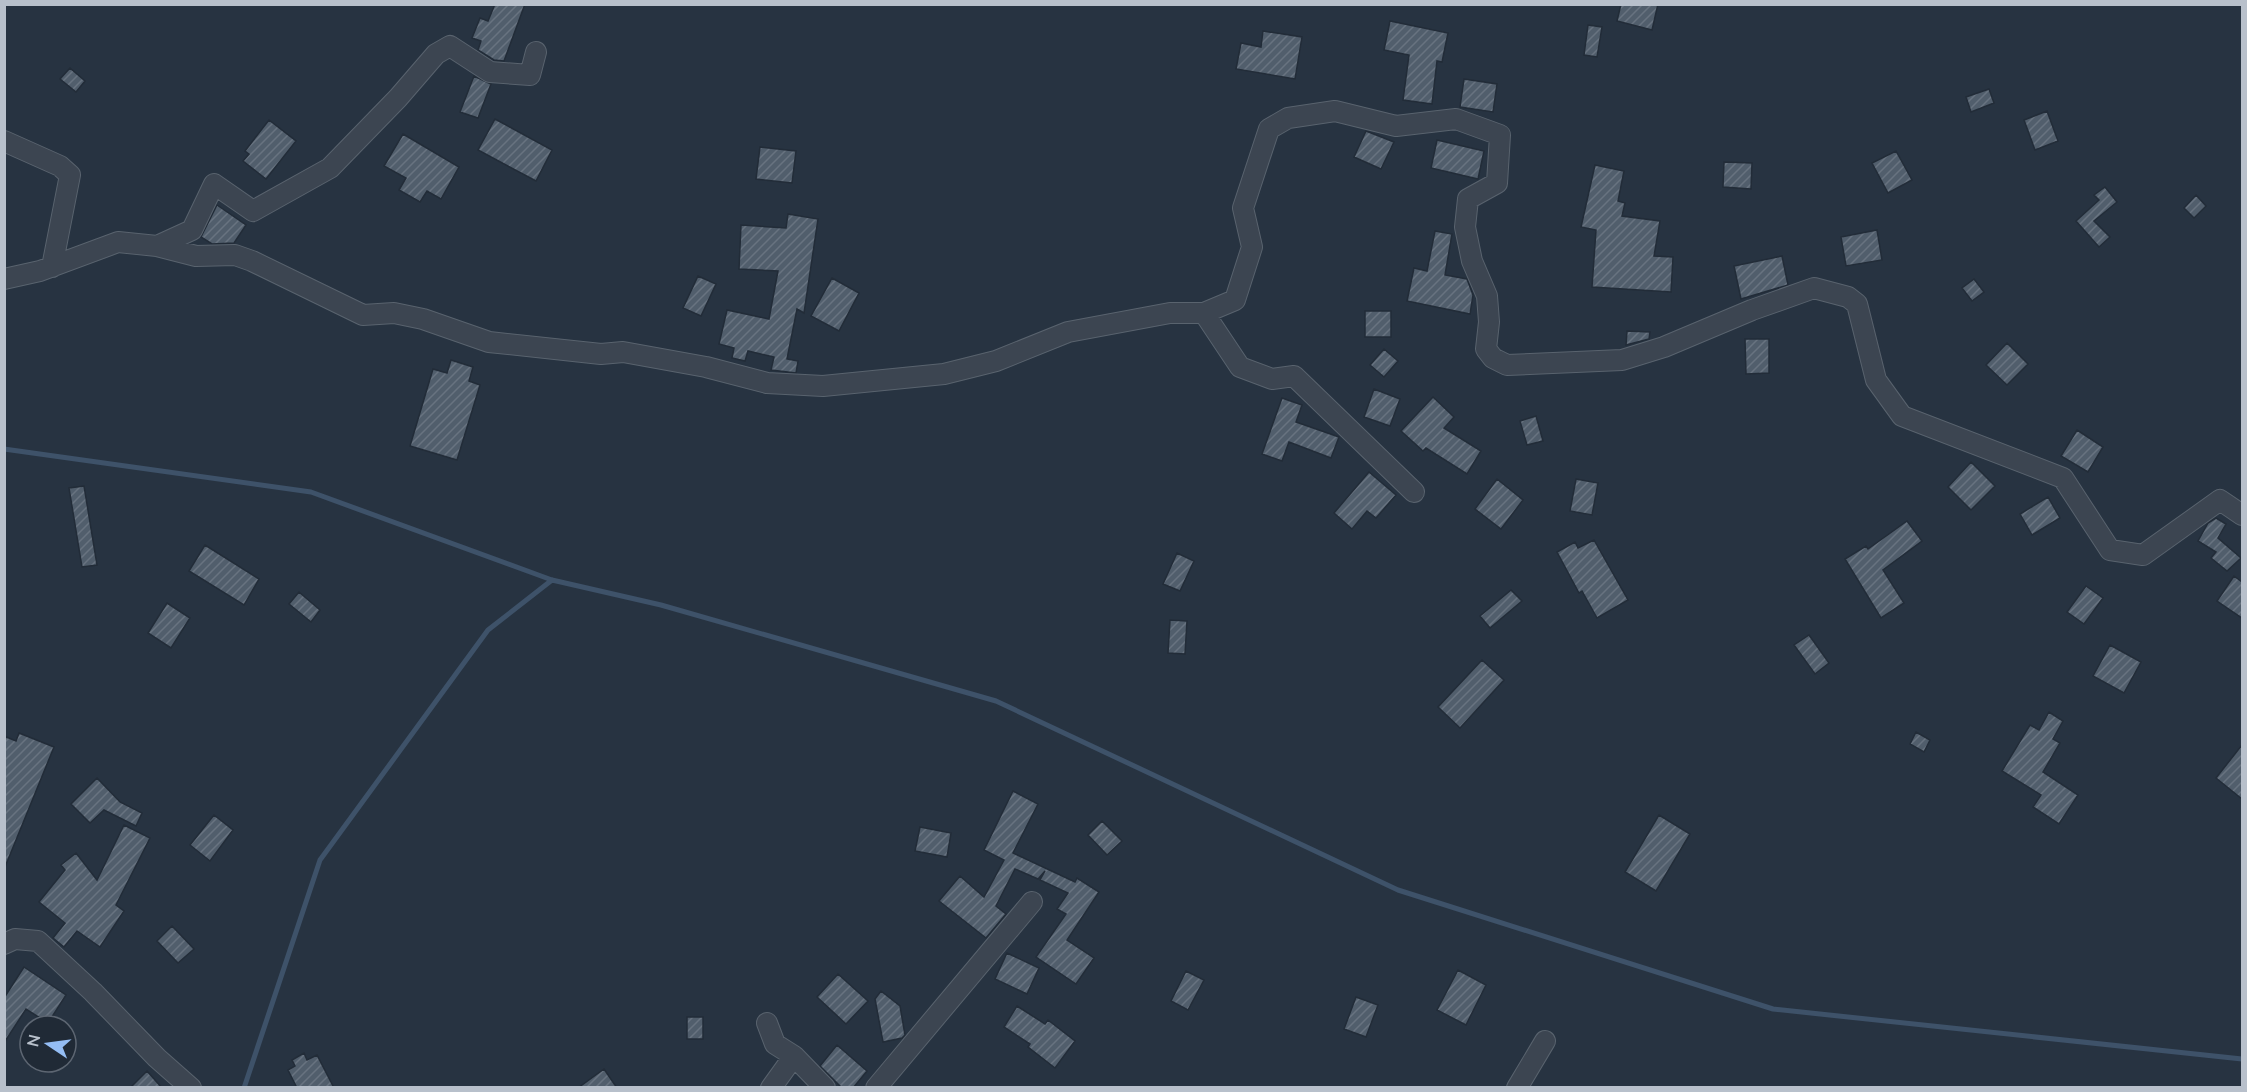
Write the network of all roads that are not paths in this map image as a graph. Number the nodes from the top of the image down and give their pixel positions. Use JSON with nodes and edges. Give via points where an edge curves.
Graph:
{"nodes":[{"id":1,"x":536,"y":51,"type":"dead end"},
{"id":2,"x":4,"y":141,"type":"edge"},
{"id":3,"x":157,"y":246,"type":"junction"},
{"id":4,"x":52,"y":267,"type":"junction"},
{"id":5,"x":4,"y":279,"type":"edge"},
{"id":6,"x":1204,"y":313,"type":"junction"},
{"id":7,"x":1414,"y":492,"type":"dead end"},
{"id":8,"x":2242,"y":515,"type":"edge"},
{"id":9,"x":1032,"y":902,"type":"dead end"},
{"id":10,"x":4,"y":944,"type":"edge"},
{"id":11,"x":767,"y":1023,"type":"dead end"},
{"id":12,"x":1545,"y":1041,"type":"dead end"},
{"id":13,"x":794,"y":1056,"type":"junction"},
{"id":14,"x":191,"y":1088,"type":"edge"},
{"id":15,"x":771,"y":1088,"type":"edge"},
{"id":16,"x":825,"y":1088,"type":"edge"},
{"id":17,"x":876,"y":1088,"type":"edge"},
{"id":18,"x":1517,"y":1088,"type":"edge"}],
"edges":[{"from":1,"to":3,"type":"street","via":[[530,75],[490,72],[450,46],[436,54],[330,168],[253,211],[214,184],[192,230]]},
{"from":2,"to":4,"type":"street","via":[[60,166],[70,175]]},
{"from":3,"to":4,"type":"street","via":[[118,242]]},
{"from":3,"to":6,"type":"street","via":[[196,256],[235,255],[363,315],[394,313],[489,342],[601,354],[623,352],[767,383],[823,386],[944,374],[996,361],[1068,332],[1170,313]]},
{"from":4,"to":5,"type":"street"},
{"from":6,"to":7,"type":"street","via":[[1240,367],[1272,379],[1294,376]]},
{"from":6,"to":8,"type":"street","via":[[1235,300],[1252,248],[1243,208],[1269,129],[1288,118],[1335,111],[1396,126],[1456,119],[1500,135],[1497,183],[1468,200],[1465,227],[1472,261],[1487,296],[1486,349],[1493,358],[1507,365],[1622,360],[1814,288],[1848,297],[1857,304],[1876,380],[1902,416],[2063,478],[2110,550],[2143,555],[2220,500]]},
{"from":9,"to":17,"type":"street"},
{"from":10,"to":14,"type":"street","via":[[15,939],[38,941]]},
{"from":11,"to":13,"type":"street","via":[[775,1044]]},
{"from":12,"to":18,"type":"street"},
{"from":13,"to":15,"type":"street"},
{"from":13,"to":16,"type":"street"}]}
